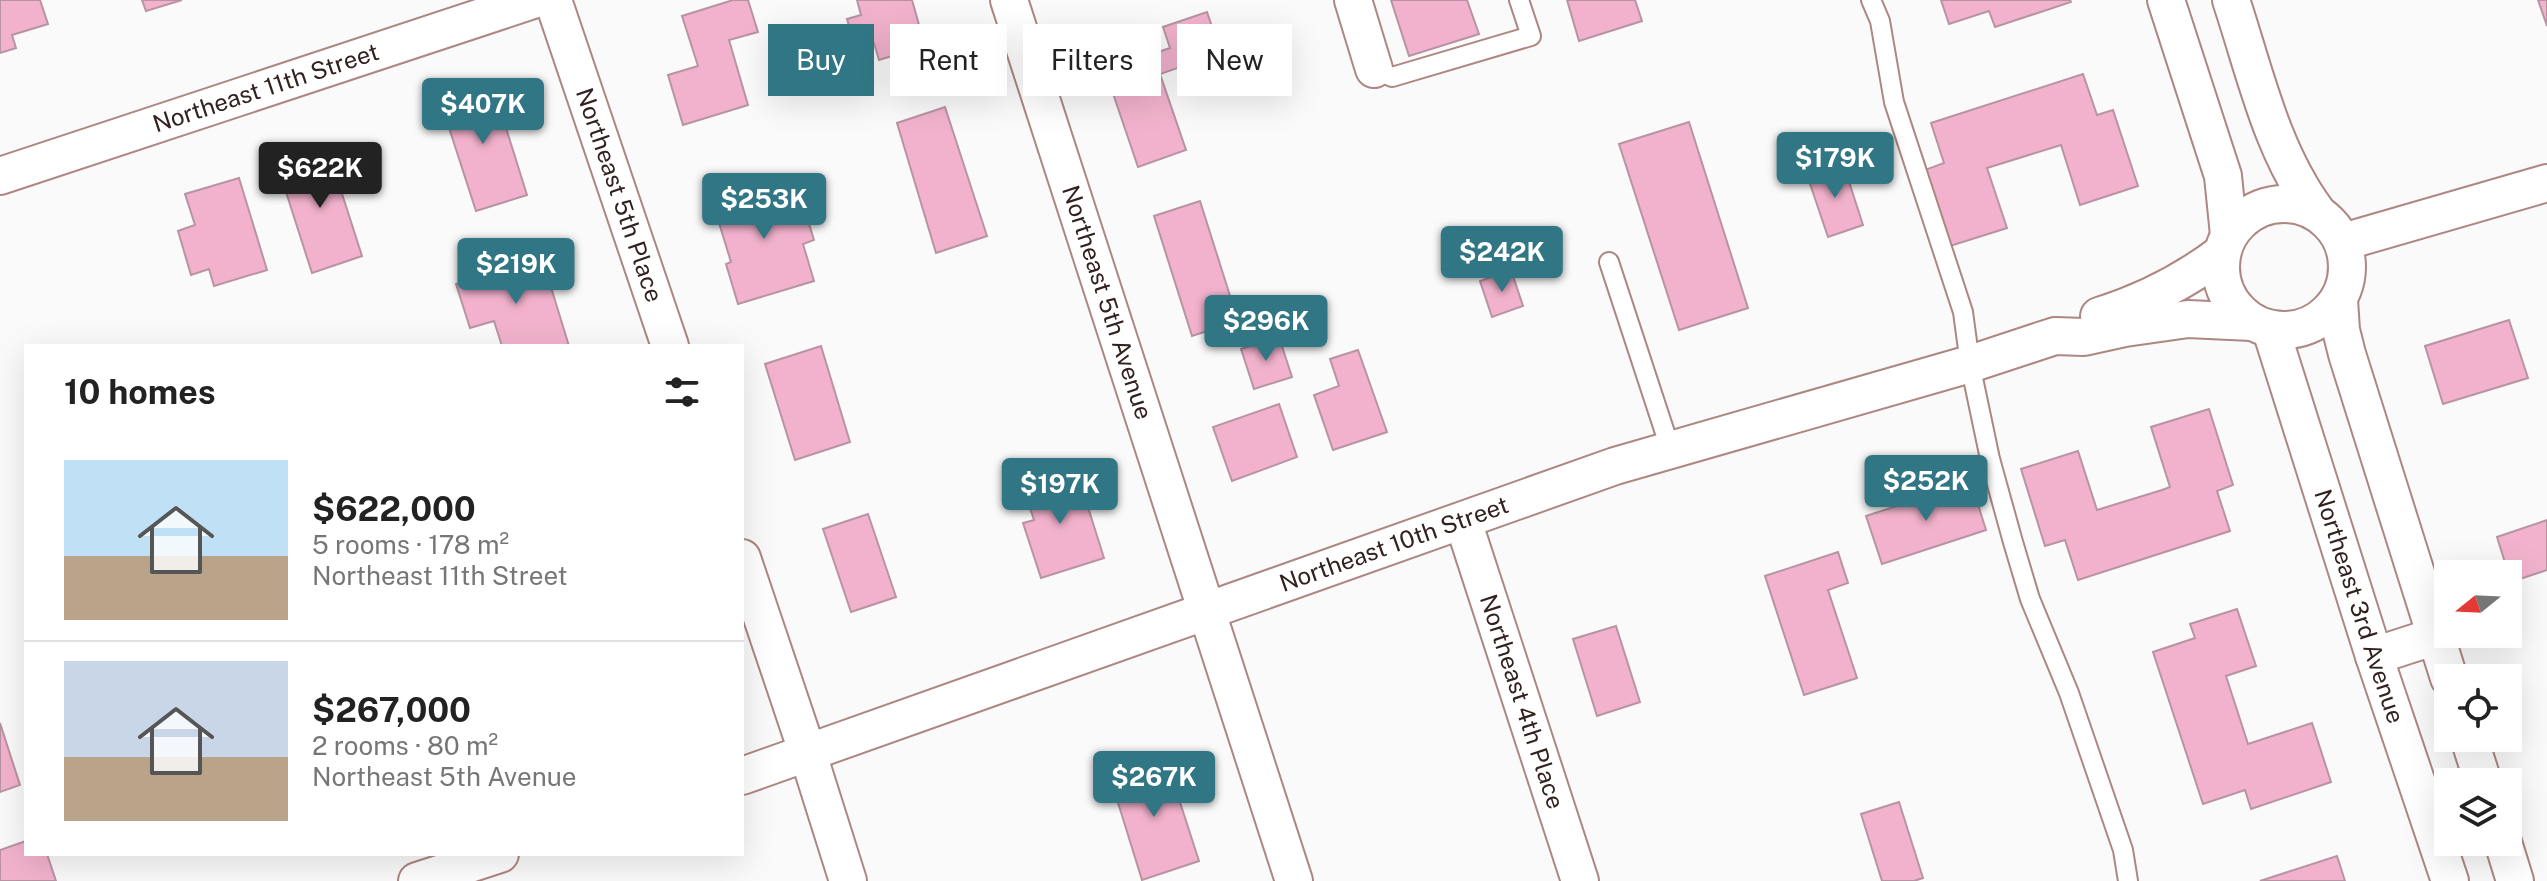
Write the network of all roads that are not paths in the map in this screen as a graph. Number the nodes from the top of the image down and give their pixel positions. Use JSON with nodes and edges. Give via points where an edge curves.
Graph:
{"nodes":[{"id":1,"x":533,"y":0,"type":"edge"},
{"id":2,"x":553,"y":0,"type":"edge"},
{"id":3,"x":1009,"y":0,"type":"edge"},
{"id":4,"x":1353,"y":0,"type":"edge"},
{"id":5,"x":1519,"y":0,"type":"edge"},
{"id":6,"x":1871,"y":0,"type":"edge"},
{"id":7,"x":2166,"y":0,"type":"edge"},
{"id":8,"x":2231,"y":0,"type":"edge"},
{"id":9,"x":1374,"y":69,"type":"joint"},
{"id":10,"x":0,"y":176,"type":"edge"},
{"id":11,"x":2547,"y":183,"type":"edge"},
{"id":12,"x":2317,"y":212,"type":"junction"},
{"id":13,"x":2343,"y":242,"type":"junction"},
{"id":14,"x":2226,"y":244,"type":"junction"},
{"id":15,"x":1609,"y":262,"type":"dead end"},
{"id":16,"x":2339,"y":300,"type":"junction"},
{"id":17,"x":2261,"y":326,"type":"junction"},
{"id":18,"x":2055,"y":336,"type":"junction"},
{"id":19,"x":669,"y":344,"type":"edge"},
{"id":20,"x":1970,"y":364,"type":"junction"},
{"id":21,"x":1671,"y":451,"type":"junction"},
{"id":22,"x":1463,"y":521,"type":"junction"},
{"id":23,"x":744,"y":564,"type":"edge"},
{"id":24,"x":1205,"y":610,"type":"junction"},
{"id":25,"x":2434,"y":630,"type":"edge"},
{"id":26,"x":2434,"y":637,"type":"edge"},
{"id":27,"x":2374,"y":656,"type":"junction"},
{"id":28,"x":808,"y":754,"type":"junction"},
{"id":29,"x":744,"y":775,"type":"edge"},
{"id":30,"x":494,"y":856,"type":"edge"},
{"id":31,"x":2507,"y":856,"type":"edge"},
{"id":32,"x":417,"y":881,"type":"edge"},
{"id":33,"x":848,"y":881,"type":"edge"},
{"id":34,"x":1294,"y":881,"type":"edge"},
{"id":35,"x":1580,"y":881,"type":"edge"},
{"id":36,"x":2128,"y":881,"type":"edge"},
{"id":37,"x":2450,"y":881,"type":"edge"},
{"id":38,"x":2515,"y":881,"type":"edge"}],
"edges":[{"from":1,"to":10,"type":"street","name":"Northeast 11th Street"},
{"from":2,"to":19,"type":"street","name":"Northeast 5th Place"},
{"from":3,"to":24,"type":"street","name":"Northeast 5th Avenue"},
{"from":4,"to":9,"type":"street"},
{"from":5,"to":9,"type":"lane","via":[[1531,36],[1392,77]]},
{"from":6,"to":20,"type":"lane","via":[[1880,21],[1894,102],[1963,312]]},
{"from":7,"to":14,"type":"street","via":[[2223,176]]},
{"from":8,"to":12,"type":"street","via":[[2282,156]]},
{"from":11,"to":13,"type":"street"},
{"from":12,"to":13,"type":"street"},
{"from":12,"to":14,"type":"street","via":[[2278,203],[2259,208],[2242,219]]},
{"from":13,"to":16,"type":"street","via":[[2347,281]]},
{"from":14,"to":17,"type":"street","via":[[2221,273],[2226,293],[2237,310]]},
{"from":14,"to":18,"type":"street","name":"Northeast 10th Street","via":[[2185,280]]},
{"from":15,"to":21,"type":"lane"},
{"from":16,"to":17,"type":"street","via":[[2310,326],[2291,331]]},
{"from":16,"to":25,"type":"street","via":[[2347,354]]},
{"from":17,"to":18,"type":"street","name":"Northeast 10th Street","via":[[2188,319],[2084,337]]},
{"from":17,"to":27,"type":"street","name":"Northeast 3rd Avenue"},
{"from":18,"to":20,"type":"street","name":"Northeast 10th Street"},
{"from":20,"to":21,"type":"street","name":"Northeast 10th Street"},
{"from":20,"to":36,"type":"lane","via":[[1990,459],[2030,599],[2074,707],[2123,850]]},
{"from":21,"to":22,"type":"street","name":"Northeast 10th Street"},
{"from":22,"to":24,"type":"street","name":"Northeast 10th Street"},
{"from":22,"to":35,"type":"street","name":"Northeast 4th Place"},
{"from":23,"to":28,"type":"street"},
{"from":24,"to":28,"type":"street","name":"Northeast 10th Street"},
{"from":24,"to":34,"type":"street","name":"Northeast 5th Avenue"},
{"from":26,"to":27,"type":"street"},
{"from":27,"to":37,"type":"street","name":"Northeast 3rd Avenue"},
{"from":28,"to":29,"type":"street","name":"Northeast 10th Street"},
{"from":28,"to":33,"type":"street"},
{"from":30,"to":32,"type":"street"},
{"from":31,"to":38,"type":"street"}]}
